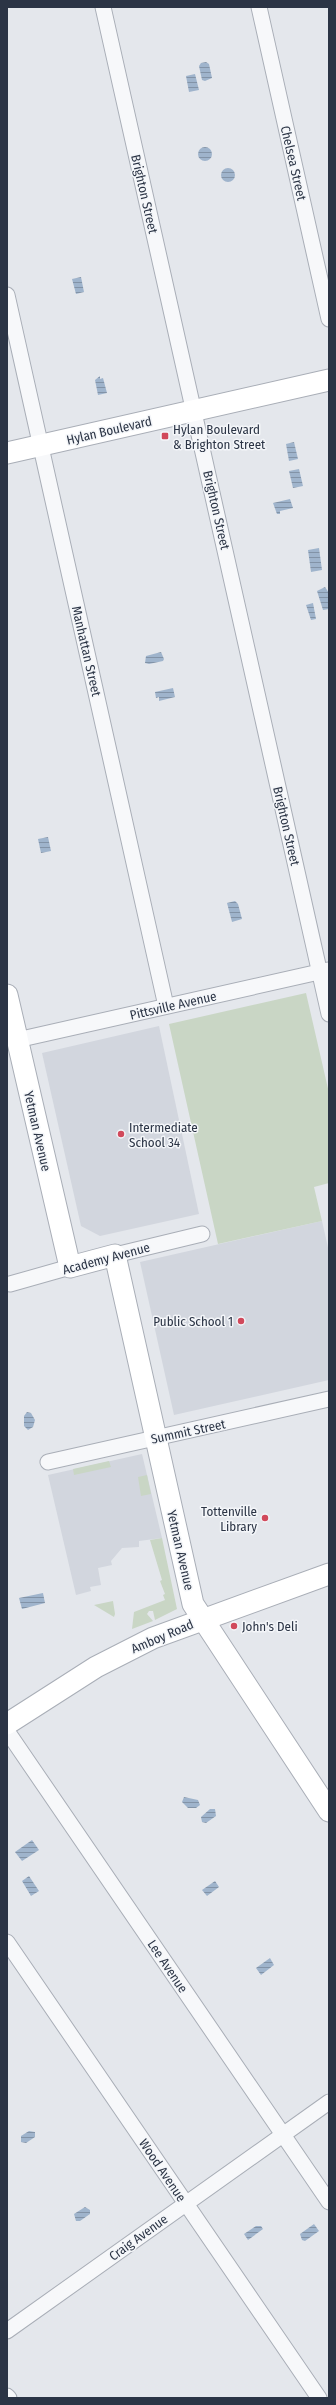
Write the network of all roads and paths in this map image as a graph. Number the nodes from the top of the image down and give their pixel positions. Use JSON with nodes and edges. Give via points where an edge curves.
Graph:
{"nodes":[{"id":1,"x":103,"y":7,"type":"edge"},
{"id":2,"x":259,"y":7,"type":"edge"},
{"id":3,"x":7,"y":295,"type":"edge"},
{"id":4,"x":329,"y":319,"type":"edge"},
{"id":5,"x":329,"y":380,"type":"edge"},
{"id":6,"x":194,"y":411,"type":"junction"},
{"id":7,"x":41,"y":446,"type":"junction"},
{"id":8,"x":7,"y":453,"type":"edge"},
{"id":9,"x":324,"y":971,"type":"edge"},
{"id":10,"x":7,"y":995,"type":"edge"},
{"id":11,"x":166,"y":1006,"type":"junction"},
{"id":12,"x":329,"y":1014,"type":"edge"},
{"id":13,"x":17,"y":1040,"type":"junction"},
{"id":14,"x":202,"y":1234,"type":"dead end"},
{"id":15,"x":115,"y":1255,"type":"junction"},
{"id":16,"x":70,"y":1267,"type":"junction"},
{"id":17,"x":10,"y":1284,"type":"dead end"},
{"id":18,"x":329,"y":1399,"type":"edge"},
{"id":19,"x":156,"y":1438,"type":"junction"},
{"id":20,"x":48,"y":1462,"type":"dead end"},
{"id":21,"x":329,"y":1574,"type":"edge"},
{"id":22,"x":203,"y":1620,"type":"junction"},
{"id":23,"x":7,"y":1724,"type":"edge"},
{"id":24,"x":7,"y":1731,"type":"edge"},
{"id":25,"x":329,"y":1811,"type":"edge"},
{"id":26,"x":7,"y":1942,"type":"edge"},
{"id":27,"x":329,"y":2102,"type":"edge"},
{"id":28,"x":282,"y":2134,"type":"junction"},
{"id":29,"x":329,"y":2202,"type":"edge"},
{"id":30,"x":185,"y":2204,"type":"junction"},
{"id":31,"x":7,"y":2331,"type":"edge"},
{"id":32,"x":7,"y":2396,"type":"edge"},
{"id":33,"x":9,"y":2398,"type":"edge"},
{"id":34,"x":319,"y":2398,"type":"edge"}],
"edges":[{"from":1,"to":6,"type":"street","name":"Brighton Street"},
{"from":2,"to":4,"type":"street","name":"Chelsea Street"},
{"from":3,"to":7,"type":"street","name":"Manhattan Street"},
{"from":5,"to":6,"type":"street","name":"Hylan Boulevard"},
{"from":6,"to":7,"type":"street","name":"Hylan Boulevard"},
{"from":6,"to":9,"type":"street","name":"Brighton Street"},
{"from":7,"to":8,"type":"street","name":"Hylan Boulevard"},
{"from":7,"to":11,"type":"street","name":"Manhattan Street"},
{"from":9,"to":11,"type":"street","name":"Pittsville Avenue"},
{"from":9,"to":12,"type":"street","name":"Brighton Street"},
{"from":10,"to":13,"type":"street","name":"Yetman Avenue"},
{"from":11,"to":13,"type":"street","name":"Pittsville Avenue"},
{"from":13,"to":16,"type":"street","name":"Yetman Avenue"},
{"from":14,"to":15,"type":"street","name":"Academy Avenue"},
{"from":15,"to":16,"type":"street","name":"Academy Avenue"},
{"from":15,"to":19,"type":"street","name":"Yetman Avenue"},
{"from":16,"to":17,"type":"street","name":"Academy Avenue"},
{"from":18,"to":19,"type":"street","name":"Summit Street"},
{"from":19,"to":20,"type":"street","name":"Summit Street"},
{"from":19,"to":22,"type":"street","name":"Yetman Avenue","via":[[191,1595]]},
{"from":21,"to":22,"type":"street","name":"Amboy Road"},
{"from":22,"to":23,"type":"street","name":"Amboy Road","via":[[153,1638],[109,1660]]},
{"from":22,"to":25,"type":"street","name":"Yetman Avenue"},
{"from":24,"to":28,"type":"street","name":"Lee Avenue"},
{"from":26,"to":30,"type":"street","name":"Wood Avenue"},
{"from":27,"to":28,"type":"street","name":"Craig Avenue"},
{"from":28,"to":29,"type":"street","name":"Lee Avenue"},
{"from":28,"to":30,"type":"street","name":"Craig Avenue"},
{"from":30,"to":31,"type":"street","name":"Craig Avenue"},
{"from":30,"to":34,"type":"street","name":"Wood Avenue"},
{"from":32,"to":33,"type":"street"}]}
